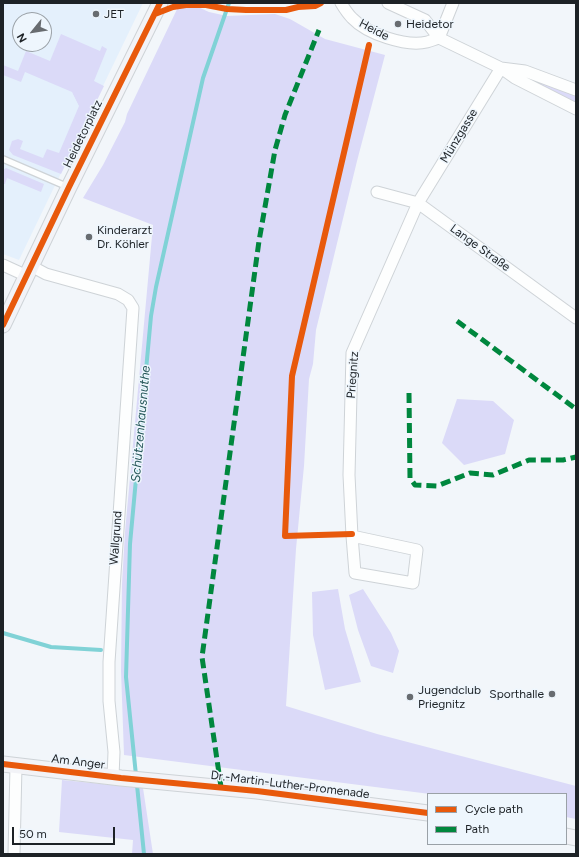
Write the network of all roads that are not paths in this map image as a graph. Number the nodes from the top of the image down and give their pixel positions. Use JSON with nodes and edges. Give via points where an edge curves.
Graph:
{"nodes":[{"id":1,"x":160,"y":3,"type":"edge"},
{"id":2,"x":341,"y":3,"type":"edge"},
{"id":3,"x":388,"y":3,"type":"edge"},
{"id":4,"x":453,"y":3,"type":"edge"},
{"id":5,"x":439,"y":38,"type":"junction"},
{"id":6,"x":500,"y":68,"type":"junction"},
{"id":7,"x":576,"y":90,"type":"edge"},
{"id":8,"x":576,"y":109,"type":"edge"},
{"id":9,"x":3,"y":159,"type":"edge"},
{"id":10,"x":69,"y":187,"type":"junction"},
{"id":11,"x":377,"y":192,"type":"dead end"},
{"id":12,"x":418,"y":203,"type":"junction"},
{"id":13,"x":3,"y":265,"type":"edge"},
{"id":14,"x":29,"y":271,"type":"junction"},
{"id":15,"x":576,"y":318,"type":"edge"},
{"id":16,"x":3,"y":325,"type":"edge"},
{"id":17,"x":352,"y":536,"type":"junction"},
{"id":18,"x":10,"y":765,"type":"edge"},
{"id":19,"x":117,"y":778,"type":"junction"},
{"id":20,"x":150,"y":781,"type":"joint"},
{"id":21,"x":427,"y":813,"type":"edge"},
{"id":22,"x":14,"y":854,"type":"edge"}],
"edges":[{"from":1,"to":10,"type":"street","name":"Heidetorplatz"},
{"from":2,"to":5,"type":"street","name":"Heide","via":[[352,19],[390,40],[426,42]]},
{"from":3,"to":5,"type":"street","via":[[425,20]]},
{"from":4,"to":5,"type":"street"},
{"from":5,"to":6,"type":"street"},
{"from":6,"to":7,"type":"street","via":[[526,71]]},
{"from":6,"to":8,"type":"street"},
{"from":6,"to":12,"type":"street","name":"Münzgasse"},
{"from":9,"to":10,"type":"lane"},
{"from":10,"to":14,"type":"street","name":"Heidetorplatz"},
{"from":11,"to":12,"type":"street","name":"Lange Straße"},
{"from":12,"to":15,"type":"street","name":"Lange Straße"},
{"from":12,"to":17,"type":"street","name":"Priegnitz","via":[[352,353],[349,475]]},
{"from":13,"to":14,"type":"street"},
{"from":14,"to":16,"type":"street"},
{"from":14,"to":19,"type":"street","name":"Wallgrund","via":[[118,294],[128,300],[133,308],[108,662]]},
{"from":17,"to":17,"type":"street","name":"Priegnitz","via":[[355,573],[413,583],[418,550]]},
{"from":18,"to":19,"type":"street","name":"Am Anger"},
{"from":18,"to":22,"type":"street"},
{"from":19,"to":20,"type":"street","name":"Am Anger"},
{"from":20,"to":21,"type":"street","name":"Dr.-Martin-Luther-Promenade","via":[[265,792]]}]}
